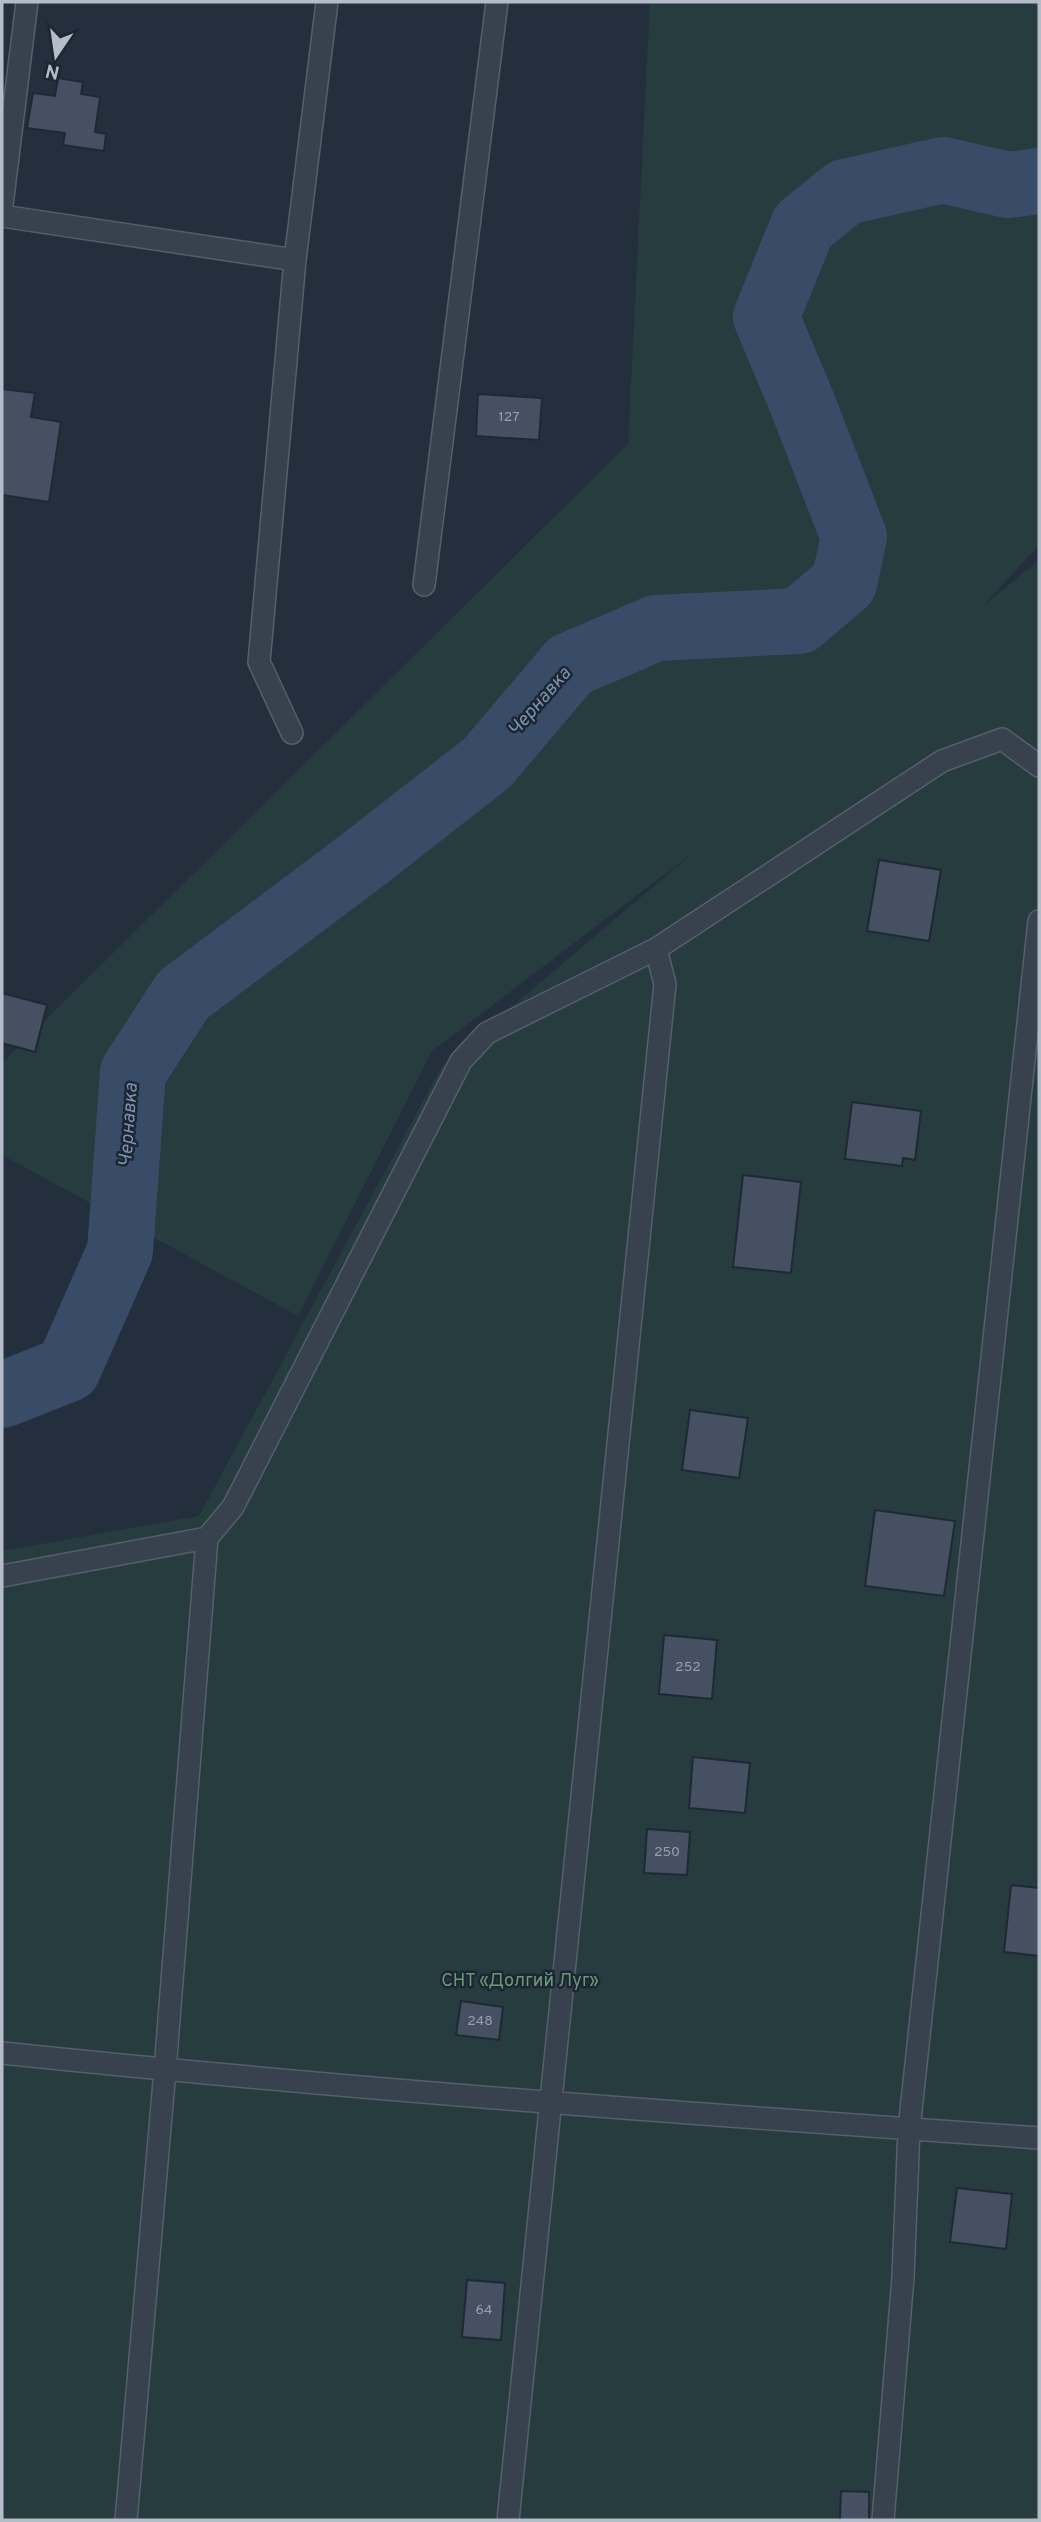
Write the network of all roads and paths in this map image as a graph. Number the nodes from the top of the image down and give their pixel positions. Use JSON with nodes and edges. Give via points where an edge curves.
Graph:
{"nodes":[{"id":1,"x":27,"y":2,"type":"edge"},
{"id":2,"x":327,"y":2,"type":"edge"},
{"id":3,"x":497,"y":2,"type":"edge"},
{"id":4,"x":2,"y":205,"type":"edge"},
{"id":5,"x":2,"y":216,"type":"edge"},
{"id":6,"x":295,"y":260,"type":"junction"},
{"id":7,"x":424,"y":585,"type":"dead end"},
{"id":8,"x":292,"y":733,"type":"dead end"},
{"id":9,"x":1039,"y":765,"type":"edge"},
{"id":10,"x":1039,"y":921,"type":"edge"},
{"id":11,"x":656,"y":949,"type":"junction"},
{"id":12,"x":207,"y":1538,"type":"junction"},
{"id":13,"x":2,"y":1576,"type":"edge"},
{"id":14,"x":2,"y":2053,"type":"edge"},
{"id":15,"x":165,"y":2070,"type":"junction"},
{"id":16,"x":550,"y":2104,"type":"junction"},
{"id":17,"x":909,"y":2129,"type":"junction"},
{"id":18,"x":1039,"y":2138,"type":"edge"},
{"id":19,"x":126,"y":2520,"type":"edge"},
{"id":20,"x":508,"y":2520,"type":"edge"},
{"id":21,"x":883,"y":2520,"type":"edge"}],
"edges":[{"from":1,"to":4,"type":"lane"},
{"from":2,"to":6,"type":"lane"},
{"from":3,"to":7,"type":"lane"},
{"from":5,"to":6,"type":"lane"},
{"from":6,"to":8,"type":"lane","via":[[259,662]]},
{"from":9,"to":11,"type":"lane","via":[[1002,739],[942,761]]},
{"from":10,"to":17,"type":"lane"},
{"from":11,"to":12,"type":"lane","via":[[487,1033],[461,1061],[233,1507]]},
{"from":11,"to":16,"type":"lane","via":[[665,984]]},
{"from":12,"to":13,"type":"lane"},
{"from":12,"to":15,"type":"lane"},
{"from":14,"to":15,"type":"lane"},
{"from":15,"to":16,"type":"lane"},
{"from":15,"to":19,"type":"lane"},
{"from":16,"to":17,"type":"lane"},
{"from":16,"to":20,"type":"lane"},
{"from":17,"to":18,"type":"lane"},
{"from":17,"to":21,"type":"lane","via":[[903,2277]]}]}
